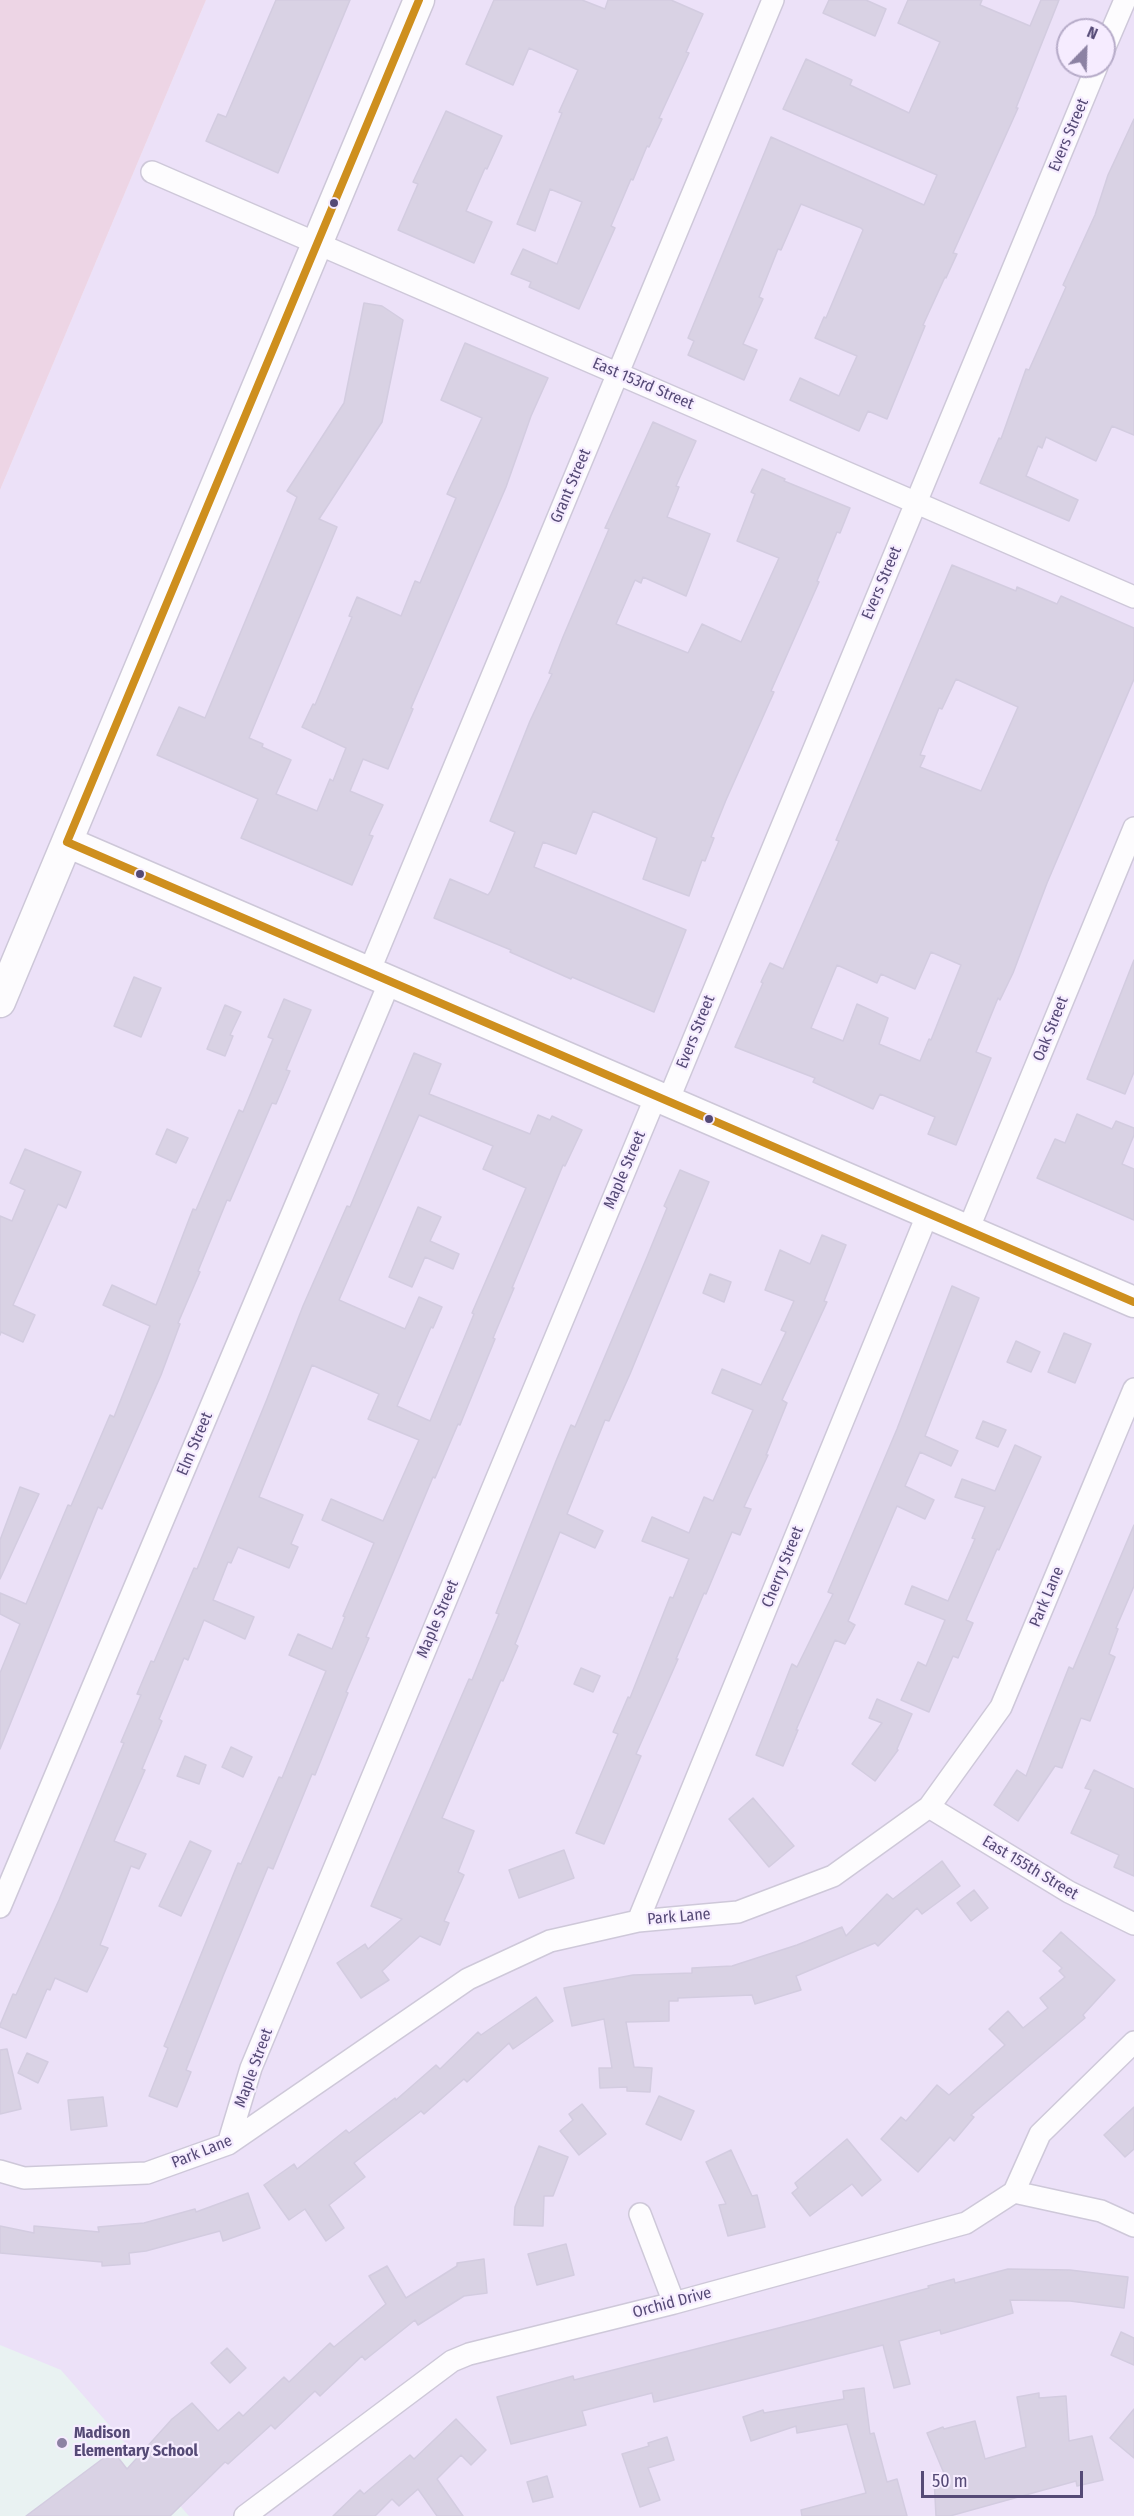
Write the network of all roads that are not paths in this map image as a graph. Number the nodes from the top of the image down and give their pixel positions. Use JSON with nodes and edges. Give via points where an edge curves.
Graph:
{"nodes":[{"id":1,"x":419,"y":0,"type":"edge"},
{"id":2,"x":773,"y":0,"type":"edge"},
{"id":3,"x":1125,"y":0,"type":"edge"},
{"id":4,"x":1116,"y":21,"type":"edge"},
{"id":5,"x":1092,"y":78,"type":"edge"},
{"id":6,"x":152,"y":172,"type":"dead end"},
{"id":7,"x":318,"y":243,"type":"junction"},
{"id":8,"x":618,"y":373,"type":"junction"},
{"id":9,"x":916,"y":502,"type":"junction"},
{"id":10,"x":1134,"y":597,"type":"edge"},
{"id":11,"x":1134,"y":828,"type":"edge"},
{"id":12,"x":67,"y":842,"type":"junction"},
{"id":13,"x":379,"y":976,"type":"junction"},
{"id":14,"x":0,"y":1002,"type":"edge"},
{"id":15,"x":662,"y":1098,"type":"junction"},
{"id":16,"x":928,"y":1213,"type":"junction"},
{"id":17,"x":968,"y":1230,"type":"junction"},
{"id":18,"x":1134,"y":1302,"type":"edge"},
{"id":19,"x":1134,"y":1389,"type":"edge"},
{"id":20,"x":929,"y":1807,"type":"junction"},
{"id":21,"x":0,"y":1907,"type":"edge"},
{"id":22,"x":638,"y":1921,"type":"junction"},
{"id":23,"x":1134,"y":1924,"type":"edge"},
{"id":24,"x":1134,"y":2042,"type":"edge"},
{"id":25,"x":228,"y":2144,"type":"junction"},
{"id":26,"x":0,"y":2171,"type":"edge"},
{"id":27,"x":1014,"y":2192,"type":"junction"},
{"id":28,"x":640,"y":2214,"type":"dead end"},
{"id":29,"x":1134,"y":2226,"type":"edge"},
{"id":30,"x":674,"y":2303,"type":"junction"},
{"id":31,"x":245,"y":2516,"type":"edge"}],
"edges":[{"from":1,"to":7,"type":"street"},
{"from":2,"to":8,"type":"street","name":"Grant Street"},
{"from":3,"to":4,"type":"street"},
{"from":5,"to":9,"type":"street","name":"Evers Street"},
{"from":6,"to":7,"type":"street","name":"East 153rd Street"},
{"from":7,"to":8,"type":"street","name":"East 153rd Street"},
{"from":7,"to":12,"type":"street"},
{"from":8,"to":9,"type":"street","name":"East 153rd Street"},
{"from":8,"to":13,"type":"street","name":"Grant Street"},
{"from":9,"to":10,"type":"street","name":"East 153rd Street"},
{"from":9,"to":15,"type":"street","name":"Evers Street"},
{"from":11,"to":17,"type":"street","name":"Oak Street"},
{"from":12,"to":13,"type":"street"},
{"from":12,"to":14,"type":"street"},
{"from":13,"to":15,"type":"street"},
{"from":13,"to":21,"type":"street","name":"Elm Street"},
{"from":15,"to":16,"type":"street"},
{"from":15,"to":25,"type":"street","name":"Maple Street","via":[[251,2068]]},
{"from":16,"to":17,"type":"street"},
{"from":16,"to":22,"type":"street","name":"Cherry Street"},
{"from":17,"to":18,"type":"street"},
{"from":19,"to":20,"type":"street","name":"Park Lane","via":[[1001,1707]]},
{"from":20,"to":22,"type":"street","name":"Park Lane","via":[[833,1876],[738,1912]]},
{"from":20,"to":23,"type":"street","name":"East 155th Street","via":[[1069,1892]]},
{"from":22,"to":25,"type":"street","name":"Park Lane","via":[[550,1941],[468,1979]]},
{"from":24,"to":27,"type":"street","via":[[1040,2134]]},
{"from":25,"to":26,"type":"street","name":"Park Lane","via":[[147,2173],[24,2178]]},
{"from":27,"to":29,"type":"street","via":[[1101,2211]]},
{"from":27,"to":30,"type":"street","name":"Orchid Drive","via":[[966,2223]]},
{"from":28,"to":30,"type":"street"},
{"from":30,"to":31,"type":"street","name":"Orchid Drive","via":[[452,2361]]}]}
